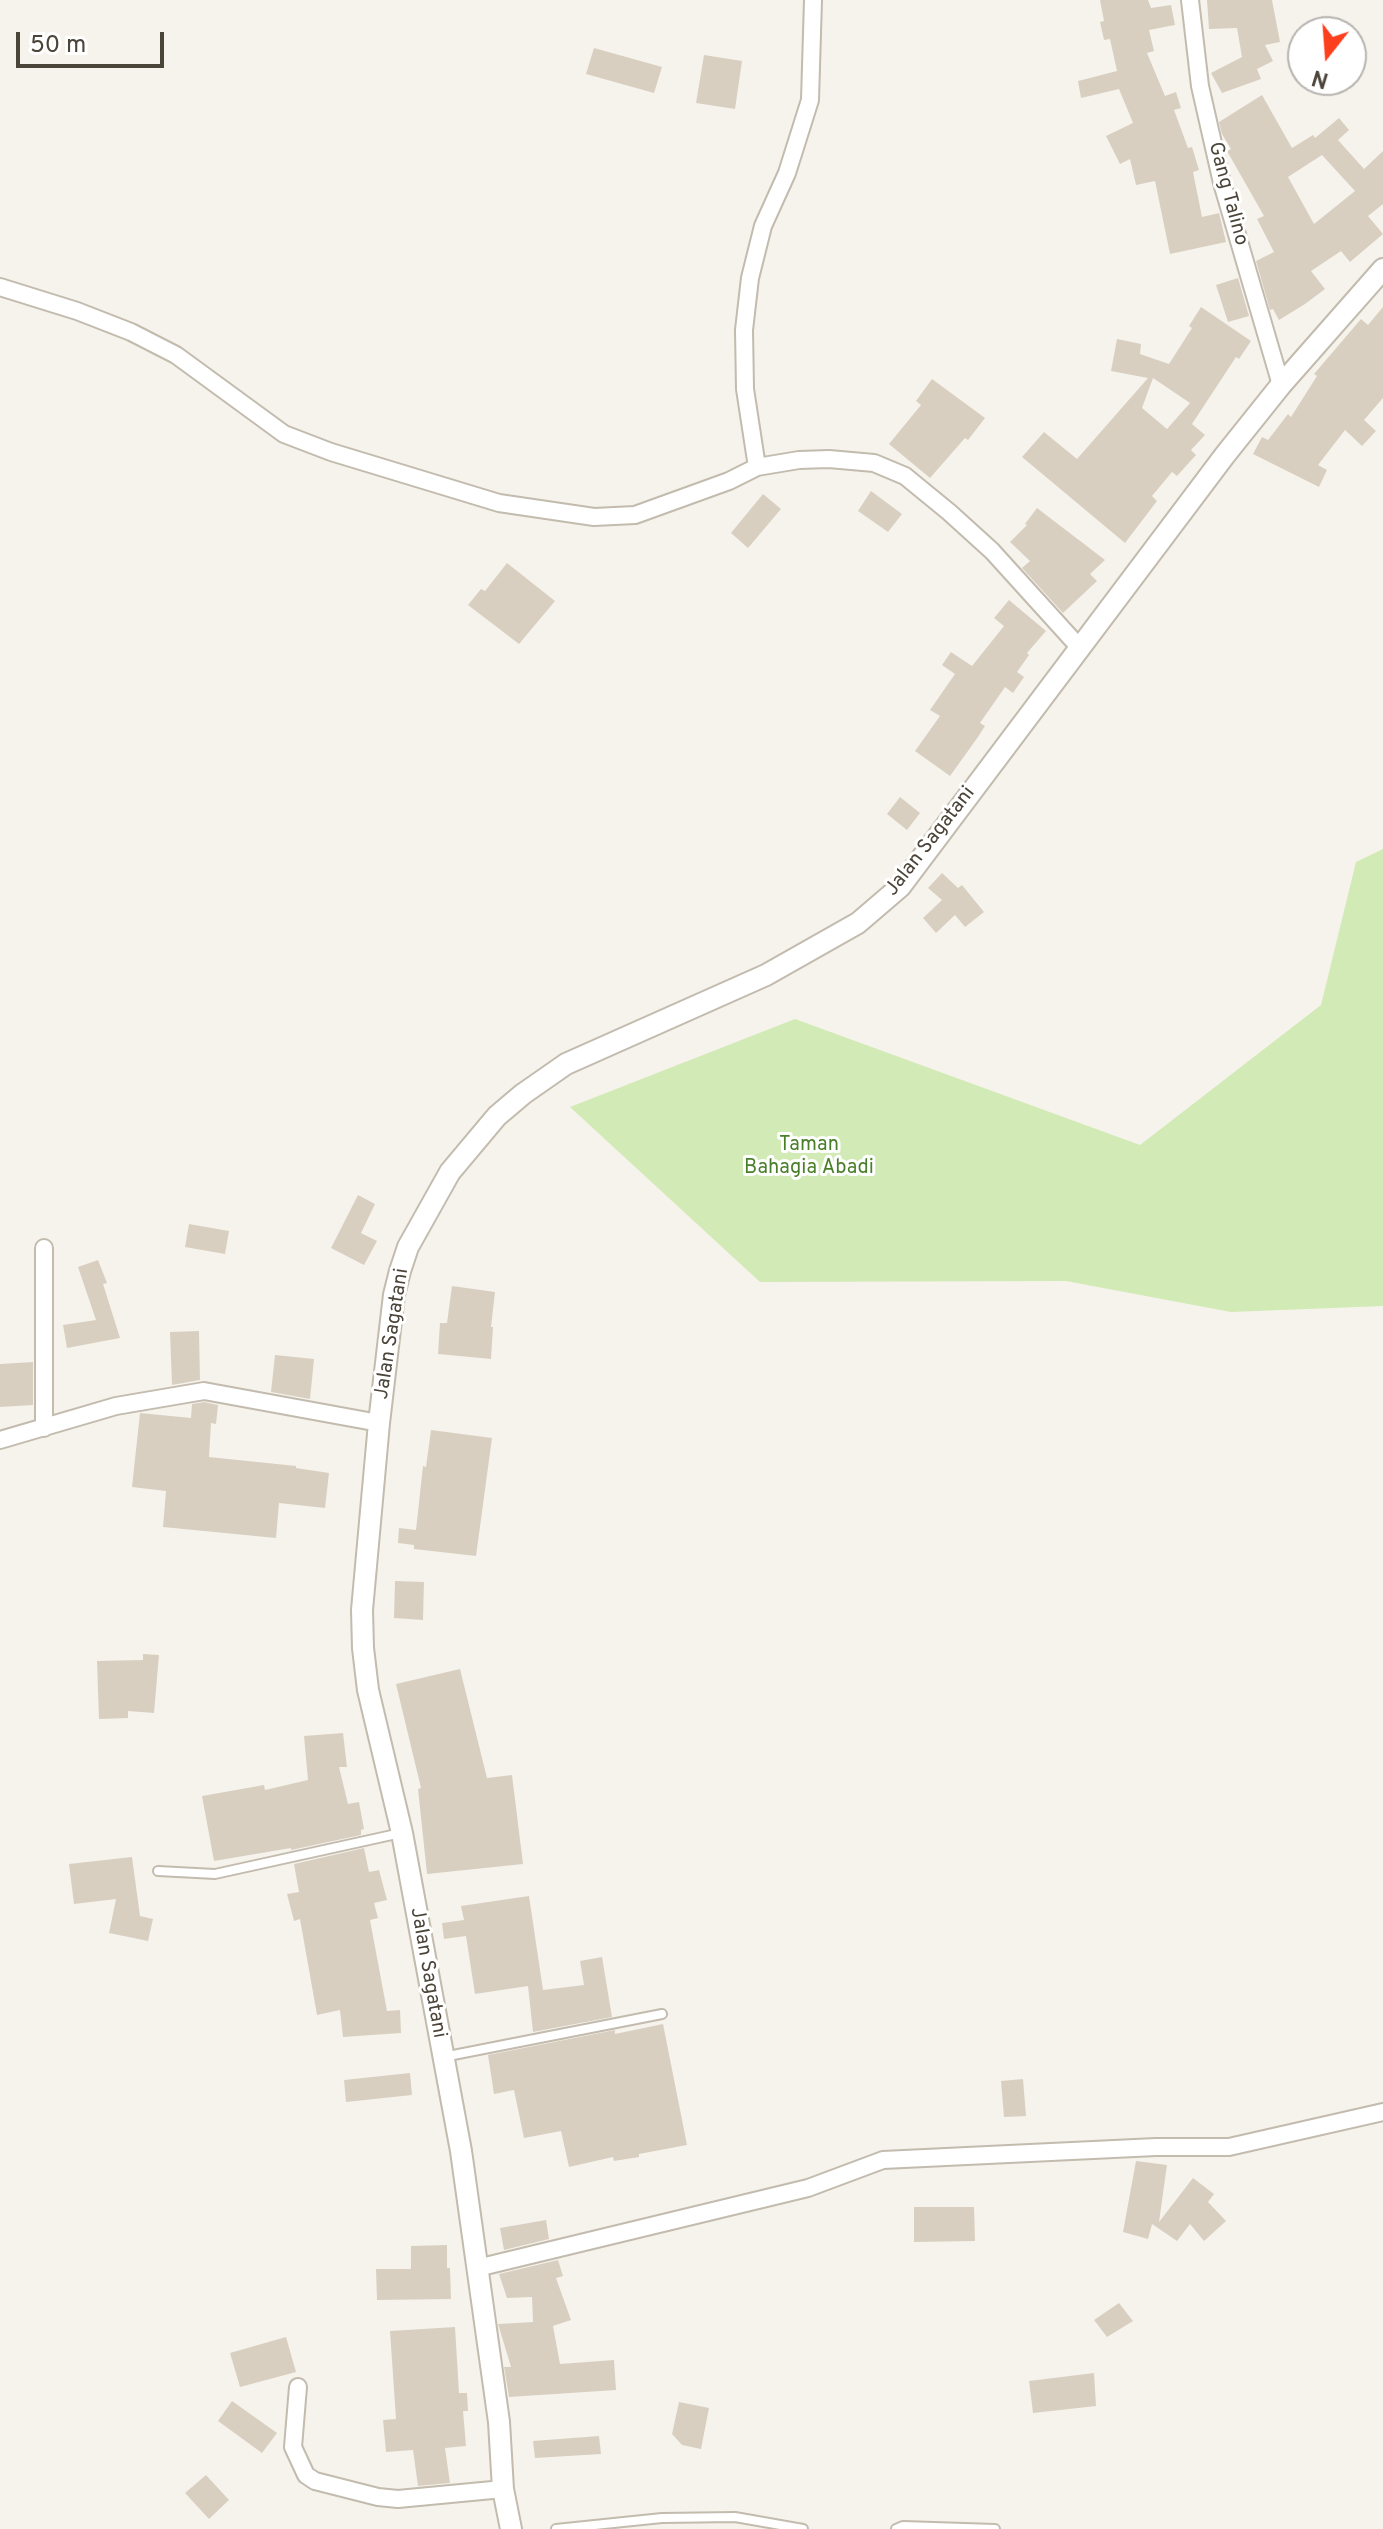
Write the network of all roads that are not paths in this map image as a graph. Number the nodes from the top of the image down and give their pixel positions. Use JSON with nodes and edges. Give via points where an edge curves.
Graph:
{"nodes":[{"id":1,"x":813,"y":0,"type":"edge"},
{"id":2,"x":1190,"y":0,"type":"edge"},
{"id":3,"x":1383,"y":269,"type":"edge"},
{"id":4,"x":0,"y":287,"type":"edge"},
{"id":5,"x":1281,"y":385,"type":"junction"},
{"id":6,"x":757,"y":467,"type":"junction"},
{"id":7,"x":1079,"y":647,"type":"junction"},
{"id":8,"x":44,"y":1248,"type":"dead end"},
{"id":9,"x":379,"y":1423,"type":"junction"},
{"id":10,"x":44,"y":1428,"type":"junction"},
{"id":11,"x":0,"y":1440,"type":"edge"},
{"id":12,"x":402,"y":1833,"type":"junction"},
{"id":13,"x":158,"y":1871,"type":"dead end"},
{"id":14,"x":662,"y":2014,"type":"dead end"},
{"id":15,"x":443,"y":2057,"type":"junction"},
{"id":16,"x":1383,"y":2112,"type":"edge"},
{"id":17,"x":477,"y":2268,"type":"junction"},
{"id":18,"x":298,"y":2387,"type":"dead end"},
{"id":19,"x":503,"y":2489,"type":"junction"},
{"id":20,"x":511,"y":2529,"type":"edge"},
{"id":21,"x":556,"y":2529,"type":"edge"},
{"id":22,"x":803,"y":2529,"type":"edge"},
{"id":23,"x":896,"y":2529,"type":"edge"},
{"id":24,"x":995,"y":2529,"type":"edge"}],
"edges":[{"from":1,"to":6,"type":"street","via":[[810,100],[763,226],[750,278],[745,389]]},
{"from":2,"to":5,"type":"street","name":"Gang Talino","via":[[1200,86],[1222,183]]},
{"from":3,"to":5,"type":"street","name":"Jalan Sagatani"},
{"from":4,"to":6,"type":"street","via":[[77,311],[176,355],[284,434],[499,503],[594,517],[635,515]]},
{"from":5,"to":7,"type":"street","name":"Jalan Sagatani"},
{"from":6,"to":7,"type":"street","via":[[829,459],[874,463],[905,476],[992,551]]},
{"from":7,"to":9,"type":"street","name":"Jalan Sagatani","via":[[882,904],[766,975],[566,1064],[515,1101],[473,1142],[408,1247],[394,1295]]},
{"from":8,"to":10,"type":"street"},
{"from":9,"to":10,"type":"street","via":[[204,1391],[116,1406]]},
{"from":9,"to":12,"type":"street","name":"Jalan Sagatani","via":[[363,1648]]},
{"from":10,"to":11,"type":"street"},
{"from":12,"to":13,"type":"lane","via":[[215,1874]]},
{"from":12,"to":15,"type":"street","name":"Jalan Sagatani"},
{"from":14,"to":15,"type":"lane"},
{"from":15,"to":17,"type":"street","name":"Jalan Sagatani"},
{"from":16,"to":17,"type":"street","via":[[1229,2147],[883,2160],[808,2188]]},
{"from":17,"to":19,"type":"street","name":"Jalan Sagatani"},
{"from":18,"to":19,"type":"street","via":[[293,2447],[306,2475],[315,2481],[398,2499]]},
{"from":19,"to":20,"type":"street","name":"Jalan Sagatani"},
{"from":21,"to":22,"type":"lane","via":[[735,2517]]},
{"from":23,"to":24,"type":"lane"}]}
